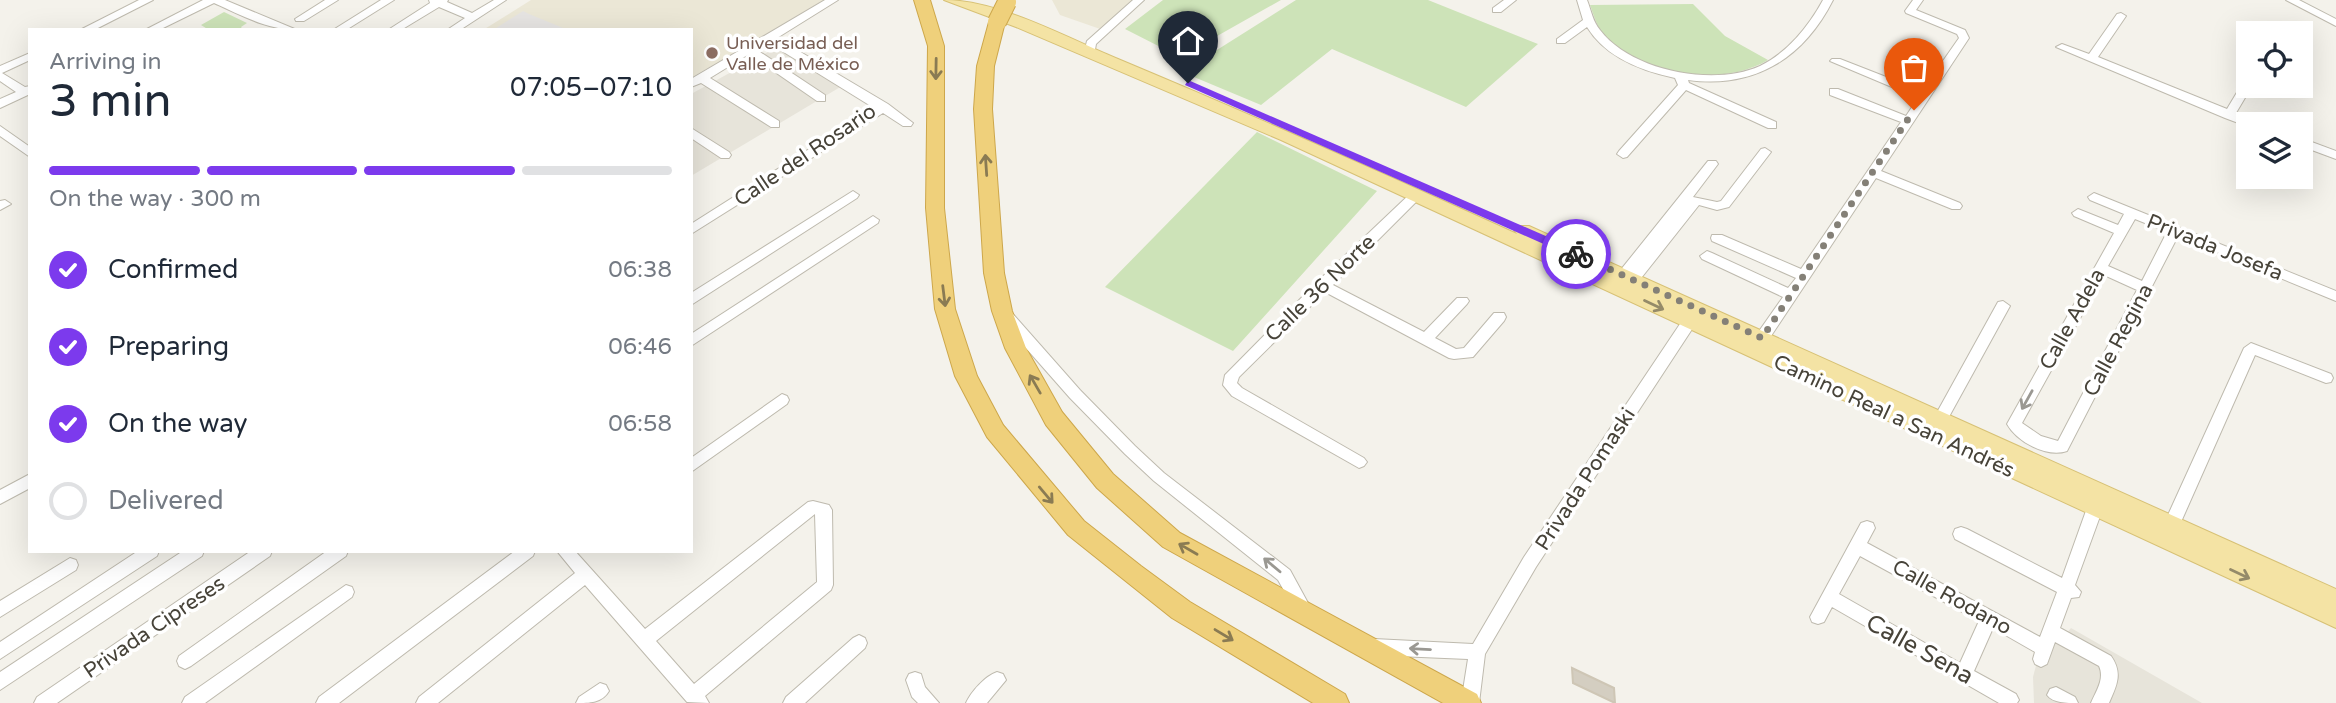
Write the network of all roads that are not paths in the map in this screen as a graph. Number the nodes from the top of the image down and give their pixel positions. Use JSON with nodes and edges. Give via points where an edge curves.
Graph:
{"nodes":[{"id":1,"x":148,"y":0,"type":"edge"},
{"id":2,"x":213,"y":0,"type":"edge"},
{"id":3,"x":333,"y":0,"type":"edge"},
{"id":4,"x":389,"y":0,"type":"edge"},
{"id":5,"x":501,"y":0,"type":"edge"},
{"id":6,"x":833,"y":0,"type":"edge"},
{"id":7,"x":951,"y":0,"type":"edge"},
{"id":8,"x":970,"y":0,"type":"edge"},
{"id":9,"x":1139,"y":0,"type":"edge"},
{"id":10,"x":1511,"y":0,"type":"edge"},
{"id":11,"x":1582,"y":0,"type":"edge"},
{"id":12,"x":1828,"y":0,"type":"edge"},
{"id":13,"x":1918,"y":0,"type":"edge"},
{"id":14,"x":2291,"y":0,"type":"edge"},
{"id":15,"x":2304,"y":0,"type":"edge"},
{"id":16,"x":438,"y":1,"type":"edge"},
{"id":17,"x":922,"y":1,"type":"edge"},
{"id":18,"x":1008,"y":1,"type":"edge"},
{"id":19,"x":1497,"y":10,"type":"dead end"},
{"id":20,"x":2121,"y":16,"type":"dead end"},
{"id":21,"x":2336,"y":16,"type":"edge"},
{"id":22,"x":472,"y":17,"type":"junction"},
{"id":23,"x":300,"y":19,"type":"dead end"},
{"id":24,"x":1589,"y":21,"type":"junction"},
{"id":25,"x":2336,"y":23,"type":"edge"},
{"id":26,"x":89,"y":28,"type":"edge"},
{"id":27,"x":154,"y":28,"type":"edge"},
{"id":28,"x":286,"y":28,"type":"edge"},
{"id":29,"x":341,"y":28,"type":"edge"},
{"id":30,"x":396,"y":28,"type":"edge"},
{"id":31,"x":455,"y":28,"type":"edge"},
{"id":32,"x":769,"y":38,"type":"junction"},
{"id":33,"x":1561,"y":41,"type":"dead end"},
{"id":34,"x":2062,"y":47,"type":"dead end"},
{"id":35,"x":1090,"y":48,"type":"junction"},
{"id":36,"x":750,"y":50,"type":"junction"},
{"id":37,"x":28,"y":57,"type":"edge"},
{"id":38,"x":2091,"y":59,"type":"junction"},
{"id":39,"x":1836,"y":61,"type":"dead end"},
{"id":40,"x":0,"y":70,"type":"edge"},
{"id":41,"x":0,"y":76,"type":"edge"},
{"id":42,"x":696,"y":81,"type":"edge"},
{"id":43,"x":1683,"y":81,"type":"junction"},
{"id":44,"x":27,"y":90,"type":"edge"},
{"id":45,"x":1834,"y":92,"type":"dead end"},
{"id":46,"x":1207,"y":96,"type":"junction"},
{"id":47,"x":1923,"y":96,"type":"junction"},
{"id":48,"x":821,"y":98,"type":"dead end"},
{"id":49,"x":2239,"y":98,"type":"edge"},
{"id":50,"x":0,"y":104,"type":"edge"},
{"id":51,"x":884,"y":107,"type":"junction"},
{"id":52,"x":2229,"y":115,"type":"junction"},
{"id":53,"x":2236,"y":118,"type":"edge"},
{"id":54,"x":1906,"y":120,"type":"junction"},
{"id":55,"x":907,"y":123,"type":"dead end"},
{"id":56,"x":775,"y":124,"type":"dead end"},
{"id":57,"x":1772,"y":125,"type":"dead end"},
{"id":58,"x":0,"y":130,"type":"edge"},
{"id":59,"x":693,"y":133,"type":"edge"},
{"id":60,"x":2313,"y":146,"type":"edge"},
{"id":61,"x":28,"y":151,"type":"edge"},
{"id":62,"x":1765,"y":152,"type":"dead end"},
{"id":63,"x":1623,"y":154,"type":"dead end"},
{"id":64,"x":725,"y":155,"type":"dead end"},
{"id":65,"x":2336,"y":155,"type":"edge"},
{"id":66,"x":1712,"y":164,"type":"dead end"},
{"id":67,"x":1873,"y":172,"type":"junction"},
{"id":68,"x":853,"y":195,"type":"dead end"},
{"id":69,"x":1416,"y":195,"type":"junction"},
{"id":70,"x":2094,"y":197,"type":"dead end"},
{"id":71,"x":1956,"y":206,"type":"dead end"},
{"id":72,"x":2132,"y":212,"type":"junction"},
{"id":73,"x":2078,"y":213,"type":"dead end"},
{"id":74,"x":873,"y":220,"type":"dead end"},
{"id":75,"x":693,"y":229,"type":"edge"},
{"id":76,"x":2175,"y":230,"type":"junction"},
{"id":77,"x":2121,"y":231,"type":"junction"},
{"id":78,"x":1717,"y":238,"type":"dead end"},
{"id":79,"x":1552,"y":250,"type":"junction"},
{"id":80,"x":1707,"y":256,"type":"dead end"},
{"id":81,"x":2101,"y":268,"type":"junction"},
{"id":82,"x":1804,"y":276,"type":"junction"},
{"id":83,"x":1628,"y":277,"type":"junction"},
{"id":84,"x":1322,"y":285,"type":"junction"},
{"id":85,"x":2146,"y":288,"type":"junction"},
{"id":86,"x":1791,"y":295,"type":"junction"},
{"id":87,"x":2336,"y":296,"type":"edge"},
{"id":88,"x":693,"y":299,"type":"edge"},
{"id":89,"x":1462,"y":302,"type":"dead end"},
{"id":90,"x":2003,"y":306,"type":"dead end"},
{"id":91,"x":1004,"y":315,"type":"junction"},
{"id":92,"x":1693,"y":315,"type":"junction"},
{"id":93,"x":1499,"y":317,"type":"dead end"},
{"id":94,"x":1762,"y":338,"type":"junction"},
{"id":95,"x":1425,"y":339,"type":"junction"},
{"id":96,"x":693,"y":340,"type":"edge"},
{"id":97,"x":2326,"y":377,"type":"dead end"},
{"id":98,"x":782,"y":400,"type":"dead end"},
{"id":99,"x":1940,"y":420,"type":"junction"},
{"id":100,"x":2021,"y":431,"type":"junction"},
{"id":101,"x":2053,"y":446,"type":"junction"},
{"id":102,"x":1359,"y":461,"type":"dead end"},
{"id":103,"x":2016,"y":463,"type":"junction"},
{"id":104,"x":693,"y":466,"type":"edge"},
{"id":105,"x":2036,"y":472,"type":"junction"},
{"id":106,"x":28,"y":481,"type":"edge"},
{"id":107,"x":0,"y":498,"type":"edge"},
{"id":108,"x":2099,"y":510,"type":"junction"},
{"id":109,"x":2171,"y":526,"type":"junction"},
{"id":110,"x":1867,"y":527,"type":"dead end"},
{"id":111,"x":1961,"y":534,"type":"dead end"},
{"id":112,"x":1857,"y":546,"type":"junction"},
{"id":113,"x":148,"y":553,"type":"edge"},
{"id":114,"x":193,"y":553,"type":"edge"},
{"id":115,"x":261,"y":553,"type":"edge"},
{"id":116,"x":338,"y":553,"type":"edge"},
{"id":117,"x":524,"y":553,"type":"edge"},
{"id":118,"x":570,"y":553,"type":"edge"},
{"id":119,"x":70,"y":565,"type":"dead end"},
{"id":120,"x":586,"y":574,"type":"junction"},
{"id":121,"x":2070,"y":591,"type":"junction"},
{"id":122,"x":346,"y":592,"type":"dead end"},
{"id":123,"x":1829,"y":597,"type":"junction"},
{"id":124,"x":2336,"y":600,"type":"edge"},
{"id":125,"x":0,"y":610,"type":"edge"},
{"id":126,"x":1818,"y":617,"type":"dead end"},
{"id":127,"x":1989,"y":618,"type":"junction"},
{"id":128,"x":2336,"y":618,"type":"edge"},
{"id":129,"x":1310,"y":621,"type":"junction"},
{"id":130,"x":2052,"y":632,"type":"junction"},
{"id":131,"x":644,"y":640,"type":"junction"},
{"id":132,"x":859,"y":643,"type":"dead end"},
{"id":133,"x":1363,"y":647,"type":"junction"},
{"id":134,"x":0,"y":652,"type":"edge"},
{"id":135,"x":1477,"y":652,"type":"junction"},
{"id":136,"x":185,"y":661,"type":"dead end"},
{"id":137,"x":1964,"y":674,"type":"junction"},
{"id":138,"x":915,"y":680,"type":"dead end"},
{"id":139,"x":997,"y":680,"type":"dead end"},
{"id":140,"x":0,"y":681,"type":"edge"},
{"id":141,"x":600,"y":691,"type":"dead end"},
{"id":142,"x":697,"y":699,"type":"edge"},
{"id":143,"x":2010,"y":700,"type":"dead end"},
{"id":144,"x":43,"y":703,"type":"edge"},
{"id":145,"x":191,"y":703,"type":"edge"},
{"id":146,"x":325,"y":703,"type":"edge"},
{"id":147,"x":425,"y":703,"type":"edge"},
{"id":148,"x":585,"y":703,"type":"edge"},
{"id":149,"x":792,"y":703,"type":"edge"},
{"id":150,"x":930,"y":703,"type":"edge"},
{"id":151,"x":975,"y":703,"type":"edge"},
{"id":152,"x":1336,"y":703,"type":"edge"},
{"id":153,"x":1469,"y":703,"type":"edge"},
{"id":154,"x":2100,"y":703,"type":"edge"}],
"edges":[{"from":1,"to":26,"type":"street"},
{"from":2,"to":27,"type":"street"},
{"from":2,"to":28,"type":"street"},
{"from":3,"to":23,"type":"street"},
{"from":4,"to":29,"type":"street"},
{"from":5,"to":22,"type":"street"},
{"from":6,"to":32,"type":"street"},
{"from":7,"to":35,"type":"main road","name":"Camino Real a San Andrés"},
{"from":8,"to":35,"type":"main road","name":"Camino Real a San Andrés"},
{"from":9,"to":35,"type":"street"},
{"from":10,"to":19,"type":"street"},
{"from":11,"to":24,"type":"street"},
{"from":12,"to":43,"type":"street","via":[[1823,12],[1772,64],[1740,75]]},
{"from":13,"to":47,"type":"street","via":[[1910,11],[1964,35]]},
{"from":14,"to":25,"type":"street"},
{"from":15,"to":21,"type":"street"},
{"from":16,"to":22,"type":"street"},
{"from":16,"to":30,"type":"street"},
{"from":17,"to":152,"type":"highway","one_way":true,"via":[[936,46],[935,208],[946,309],[966,376],[995,431],[1076,528],[1132,573],[1181,610]]},
{"from":91,"to":18,"type":"highway","one_way":true,"bridge":true,"via":[[994,274],[982,83],[986,52]]},
{"from":20,"to":38,"type":"street"},
{"from":22,"to":31,"type":"street"},
{"from":24,"to":33,"type":"street"},
{"from":24,"to":43,"type":"street","via":[[1614,49]]},
{"from":32,"to":36,"type":"street"},
{"from":32,"to":51,"type":"street","name":"Calle del Rosario"},
{"from":34,"to":38,"type":"street"},
{"from":35,"to":46,"type":"main road","name":"Camino Real a San Andrés"},
{"from":36,"to":42,"type":"street"},
{"from":36,"to":48,"type":"street"},
{"from":37,"to":40,"type":"street"},
{"from":38,"to":52,"type":"street"},
{"from":39,"to":47,"type":"street"},
{"from":41,"to":44,"type":"street"},
{"from":42,"to":56,"type":"street"},
{"from":43,"to":57,"type":"street"},
{"from":43,"to":63,"type":"street"},
{"from":44,"to":50,"type":"street"},
{"from":45,"to":54,"type":"street"},
{"from":46,"to":69,"type":"main road","name":"Camino Real a San Andrés"},
{"from":46,"to":79,"type":"main road","name":"Camino Real a San Andrés"},
{"from":47,"to":54,"type":"street"},
{"from":49,"to":52,"type":"street"},
{"from":51,"to":55,"type":"street"},
{"from":51,"to":75,"type":"street","name":"Calle del Rosario"},
{"from":52,"to":53,"type":"street"},
{"from":54,"to":67,"type":"street"},
{"from":58,"to":61,"type":"street"},
{"from":59,"to":64,"type":"street"},
{"from":60,"to":65,"type":"street"},
{"from":62,"to":83,"type":"street","via":[[1725,204],[1696,200]]},
{"from":66,"to":83,"type":"street"},
{"from":67,"to":71,"type":"street"},
{"from":67,"to":82,"type":"street"},
{"from":68,"to":88,"type":"street"},
{"from":69,"to":79,"type":"main road","name":"Camino Real a San Andrés"},
{"from":69,"to":84,"type":"street","name":"Calle 36 Norte"},
{"from":70,"to":72,"type":"street","name":"Privada Josefa"},
{"from":72,"to":76,"type":"street","name":"Privada Josefa"},
{"from":72,"to":77,"type":"street","name":"Calle Adela"},
{"from":73,"to":77,"type":"street"},
{"from":74,"to":96,"type":"street"},
{"from":76,"to":85,"type":"street","name":"Calle Regina"},
{"from":76,"to":87,"type":"street","name":"Privada Josefa"},
{"from":77,"to":81,"type":"street","name":"Calle Adela"},
{"from":78,"to":82,"type":"street"},
{"from":79,"to":83,"type":"main road","name":"Camino Real a San Andrés"},
{"from":79,"to":92,"type":"main road","name":"Camino Real a San Andrés","one_way":true},
{"from":80,"to":86,"type":"street"},
{"from":81,"to":85,"type":"street"},
{"from":81,"to":100,"type":"street","name":"Calle Adela","one_way":true},
{"from":82,"to":86,"type":"street"},
{"from":83,"to":92,"type":"main road","name":"Camino Real a San Andrés"},
{"from":84,"to":95,"type":"street"},
{"from":84,"to":102,"type":"street","name":"Calle 36 Norte","via":[[1232,375],[1230,385]]},
{"from":85,"to":101,"type":"street","name":"Calle Regina"},
{"from":86,"to":94,"type":"street"},
{"from":89,"to":95,"type":"street"},
{"from":90,"to":99,"type":"street"},
{"from":129,"to":91,"type":"street","one_way":true,"via":[[1284,575],[1159,477]]},
{"from":129,"to":91,"type":"highway","one_way":true,"via":[[1164,535],[1106,482],[1074,445],[1032,382]]},
{"from":92,"to":94,"type":"main road","name":"Camino Real a San Andrés"},
{"from":92,"to":103,"type":"main road","name":"Camino Real a San Andrés"},
{"from":92,"to":135,"type":"street","name":"Privada Pomaski","via":[[1530,562]]},
{"from":93,"to":95,"type":"street","via":[[1462,356]]},
{"from":94,"to":99,"type":"main road","name":"Camino Real a San Andrés"},
{"from":97,"to":109,"type":"street","via":[[2251,348]]},
{"from":98,"to":104,"type":"street"},
{"from":99,"to":103,"type":"main road","name":"Camino Real a San Andrés"},
{"from":100,"to":101,"type":"street"},
{"from":100,"to":103,"type":"street","name":"Calle Adela"},
{"from":101,"to":105,"type":"street","name":"Calle Regina"},
{"from":103,"to":105,"type":"main road","name":"Camino Real a San Andrés"},
{"from":105,"to":108,"type":"main road","name":"Camino Real a San Andrés"},
{"from":105,"to":109,"type":"main road","name":"Camino Real a San Andrés"},
{"from":106,"to":107,"type":"street"},
{"from":108,"to":121,"type":"street"},
{"from":108,"to":128,"type":"main road","name":"Camino Real a San Andrés","one_way":true},
{"from":109,"to":124,"type":"main road","name":"Camino Real a San Andrés"},
{"from":110,"to":112,"type":"street"},
{"from":111,"to":121,"type":"street"},
{"from":112,"to":123,"type":"street"},
{"from":112,"to":127,"type":"street","name":"Calle Rodano"},
{"from":113,"to":134,"type":"street"},
{"from":114,"to":140,"type":"street"},
{"from":115,"to":144,"type":"street","name":"Privada Cipreses"},
{"from":116,"to":136,"type":"street"},
{"from":117,"to":146,"type":"street"},
{"from":118,"to":120,"type":"street"},
{"from":119,"to":125,"type":"street"},
{"from":120,"to":131,"type":"street"},
{"from":120,"to":147,"type":"street"},
{"from":121,"to":130,"type":"street","via":[[2069,607],[2060,612]]},
{"from":122,"to":145,"type":"street"},
{"from":123,"to":126,"type":"street"},
{"from":123,"to":137,"type":"street","name":"Calle Sena"},
{"from":127,"to":130,"type":"street","name":"Calle Rodano","via":[[2044,654]]},
{"from":127,"to":137,"type":"street"},
{"from":129,"to":133,"type":"highway"},
{"from":130,"to":154,"type":"street","via":[[2111,667]]},
{"from":131,"to":142,"type":"street"},
{"from":131,"to":142,"type":"street","via":[[813,507],[824,510],[825,585]]},
{"from":132,"to":149,"type":"street"},
{"from":135,"to":133,"type":"street","one_way":true},
{"from":133,"to":153,"type":"highway"},
{"from":135,"to":153,"type":"street","name":"Privada Pomaski"},
{"from":137,"to":143,"type":"street","name":"Calle Sena"},
{"from":138,"to":150,"type":"street"},
{"from":139,"to":151,"type":"street"},
{"from":141,"to":148,"type":"street"}]}
